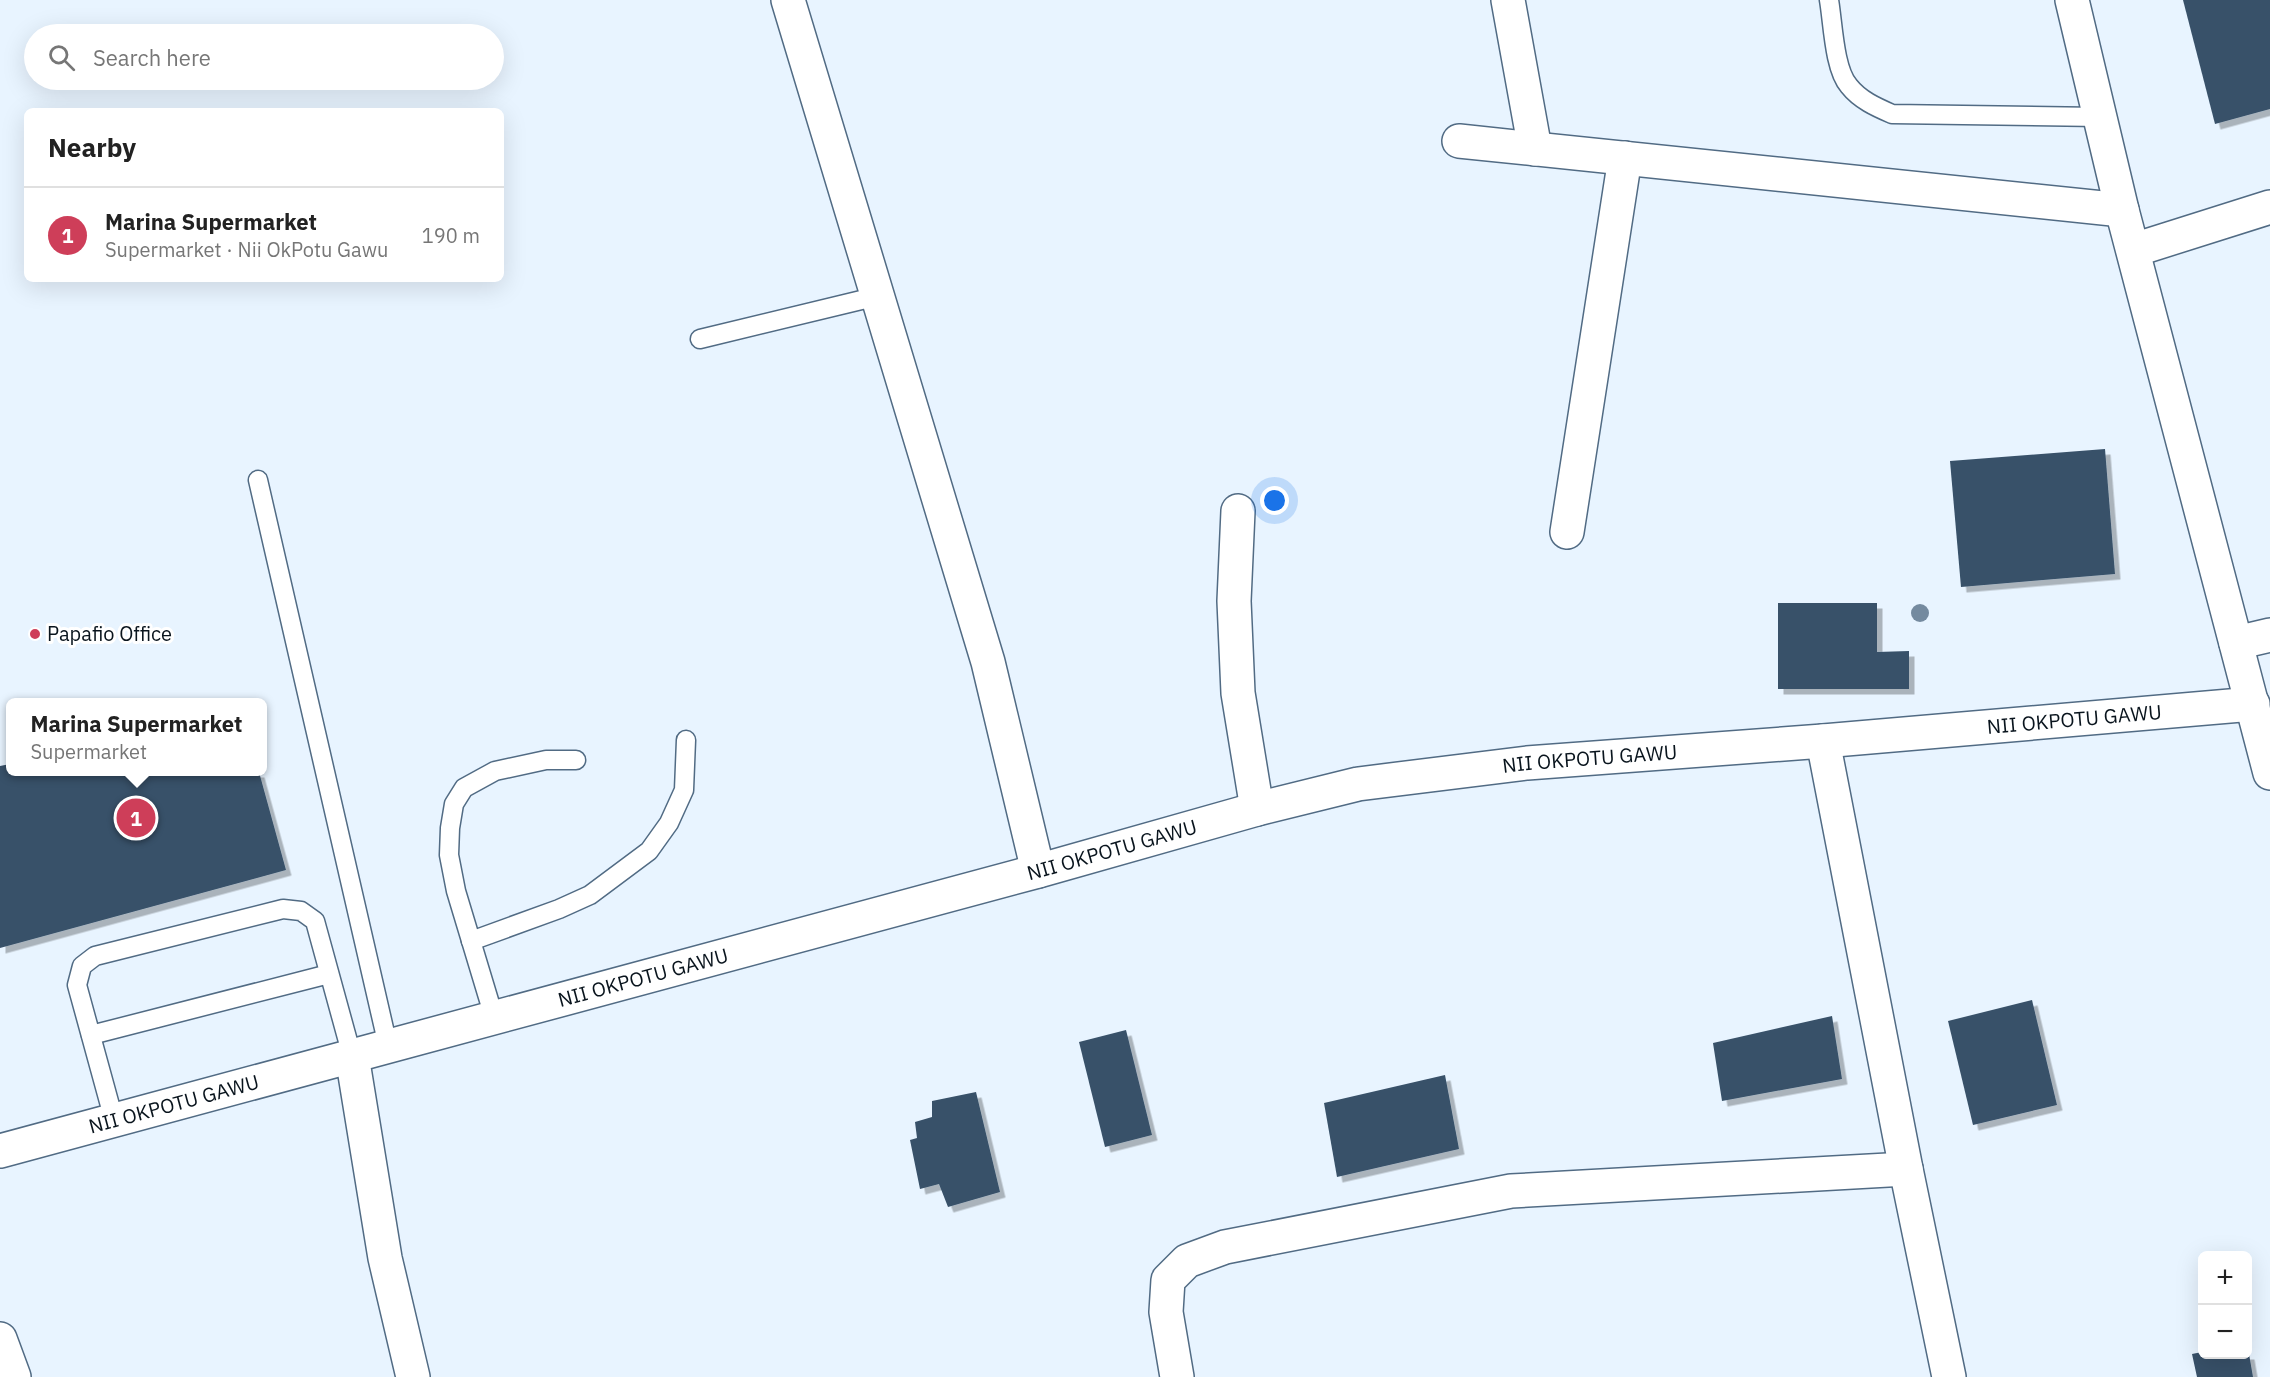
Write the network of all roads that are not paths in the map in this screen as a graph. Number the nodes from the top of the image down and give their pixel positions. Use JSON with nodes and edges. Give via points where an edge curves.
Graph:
{"nodes":[{"id":1,"x":788,"y":0,"type":"edge"},
{"id":2,"x":1508,"y":0,"type":"edge"},
{"id":3,"x":1830,"y":0,"type":"edge"},
{"id":4,"x":2072,"y":0,"type":"edge"},
{"id":5,"x":2100,"y":117,"type":"junction"},
{"id":6,"x":1459,"y":141,"type":"dead end"},
{"id":7,"x":1535,"y":149,"type":"junction"},
{"id":8,"x":1625,"y":158,"type":"junction"},
{"id":9,"x":2270,"y":207,"type":"edge"},
{"id":10,"x":2122,"y":210,"type":"junction"},
{"id":11,"x":2134,"y":250,"type":"junction"},
{"id":12,"x":878,"y":296,"type":"junction"},
{"id":13,"x":700,"y":339,"type":"dead end"},
{"id":14,"x":258,"y":480,"type":"dead end"},
{"id":15,"x":1238,"y":511,"type":"dead end"},
{"id":16,"x":1567,"y":532,"type":"dead end"},
{"id":17,"x":2270,"y":635,"type":"edge"},
{"id":18,"x":2236,"y":644,"type":"junction"},
{"id":19,"x":2253,"y":704,"type":"junction"},
{"id":20,"x":686,"y":740,"type":"dead end"},
{"id":21,"x":1823,"y":741,"type":"junction"},
{"id":22,"x":576,"y":760,"type":"dead end"},
{"id":23,"x":2270,"y":773,"type":"edge"},
{"id":24,"x":1257,"y":809,"type":"junction"},
{"id":25,"x":1038,"y":871,"type":"junction"},
{"id":26,"x":471,"y":941,"type":"junction"},
{"id":27,"x":329,"y":974,"type":"junction"},
{"id":28,"x":494,"y":1017,"type":"junction"},
{"id":29,"x":91,"y":1035,"type":"junction"},
{"id":30,"x":388,"y":1046,"type":"junction"},
{"id":31,"x":352,"y":1056,"type":"junction"},
{"id":32,"x":114,"y":1120,"type":"junction"},
{"id":33,"x":0,"y":1151,"type":"edge"},
{"id":34,"x":1906,"y":1168,"type":"junction"},
{"id":35,"x":0,"y":1339,"type":"edge"},
{"id":36,"x":14,"y":1377,"type":"edge"},
{"id":37,"x":413,"y":1377,"type":"edge"},
{"id":38,"x":1177,"y":1377,"type":"edge"},
{"id":39,"x":1949,"y":1377,"type":"edge"}],
"edges":[{"from":1,"to":12,"type":"street"},
{"from":2,"to":7,"type":"street"},
{"from":3,"to":5,"type":"lane","via":[[1839,64],[1848,86],[1868,103],[1892,114]]},
{"from":4,"to":5,"type":"street"},
{"from":5,"to":10,"type":"street"},
{"from":6,"to":7,"type":"street"},
{"from":7,"to":8,"type":"street"},
{"from":8,"to":10,"type":"street"},
{"from":8,"to":16,"type":"street"},
{"from":9,"to":11,"type":"street"},
{"from":10,"to":11,"type":"street"},
{"from":11,"to":18,"type":"street"},
{"from":12,"to":13,"type":"lane"},
{"from":12,"to":25,"type":"street","via":[[988,662]]},
{"from":14,"to":30,"type":"lane"},
{"from":15,"to":24,"type":"street","via":[[1234,601],[1238,693]]},
{"from":17,"to":18,"type":"street"},
{"from":18,"to":19,"type":"street"},
{"from":19,"to":21,"type":"street","name":"NII OKPOTU GAWU"},
{"from":19,"to":23,"type":"street"},
{"from":20,"to":26,"type":"lane","via":[[684,790],[669,823],[649,851],[590,895]]},
{"from":21,"to":24,"type":"street","name":"NII OKPOTU GAWU","via":[[1527,763],[1358,784]]},
{"from":21,"to":34,"type":"street"},
{"from":22,"to":26,"type":"lane","via":[[546,760],[495,771],[464,788],[454,804],[449,855]]},
{"from":24,"to":25,"type":"street","name":"NII OKPOTU GAWU"},
{"from":25,"to":28,"type":"street","name":"NII OKPOTU GAWU"},
{"from":26,"to":28,"type":"lane"},
{"from":27,"to":29,"type":"lane"},
{"from":27,"to":29,"type":"lane","via":[[315,921],[301,911],[283,909],[95,956],[82,966],[77,985]]},
{"from":27,"to":31,"type":"lane"},
{"from":28,"to":30,"type":"street","name":"NII OKPOTU GAWU"},
{"from":29,"to":32,"type":"lane"},
{"from":30,"to":31,"type":"street","name":"NII OKPOTU GAWU"},
{"from":31,"to":32,"type":"street","name":"NII OKPOTU GAWU"},
{"from":31,"to":37,"type":"street","via":[[385,1258]]},
{"from":32,"to":33,"type":"street","name":"NII OKPOTU GAWU"},
{"from":34,"to":38,"type":"street","via":[[1511,1191],[1226,1247],[1187,1260],[1168,1280],[1166,1312]]},
{"from":34,"to":39,"type":"street"},
{"from":35,"to":36,"type":"street"}]}
